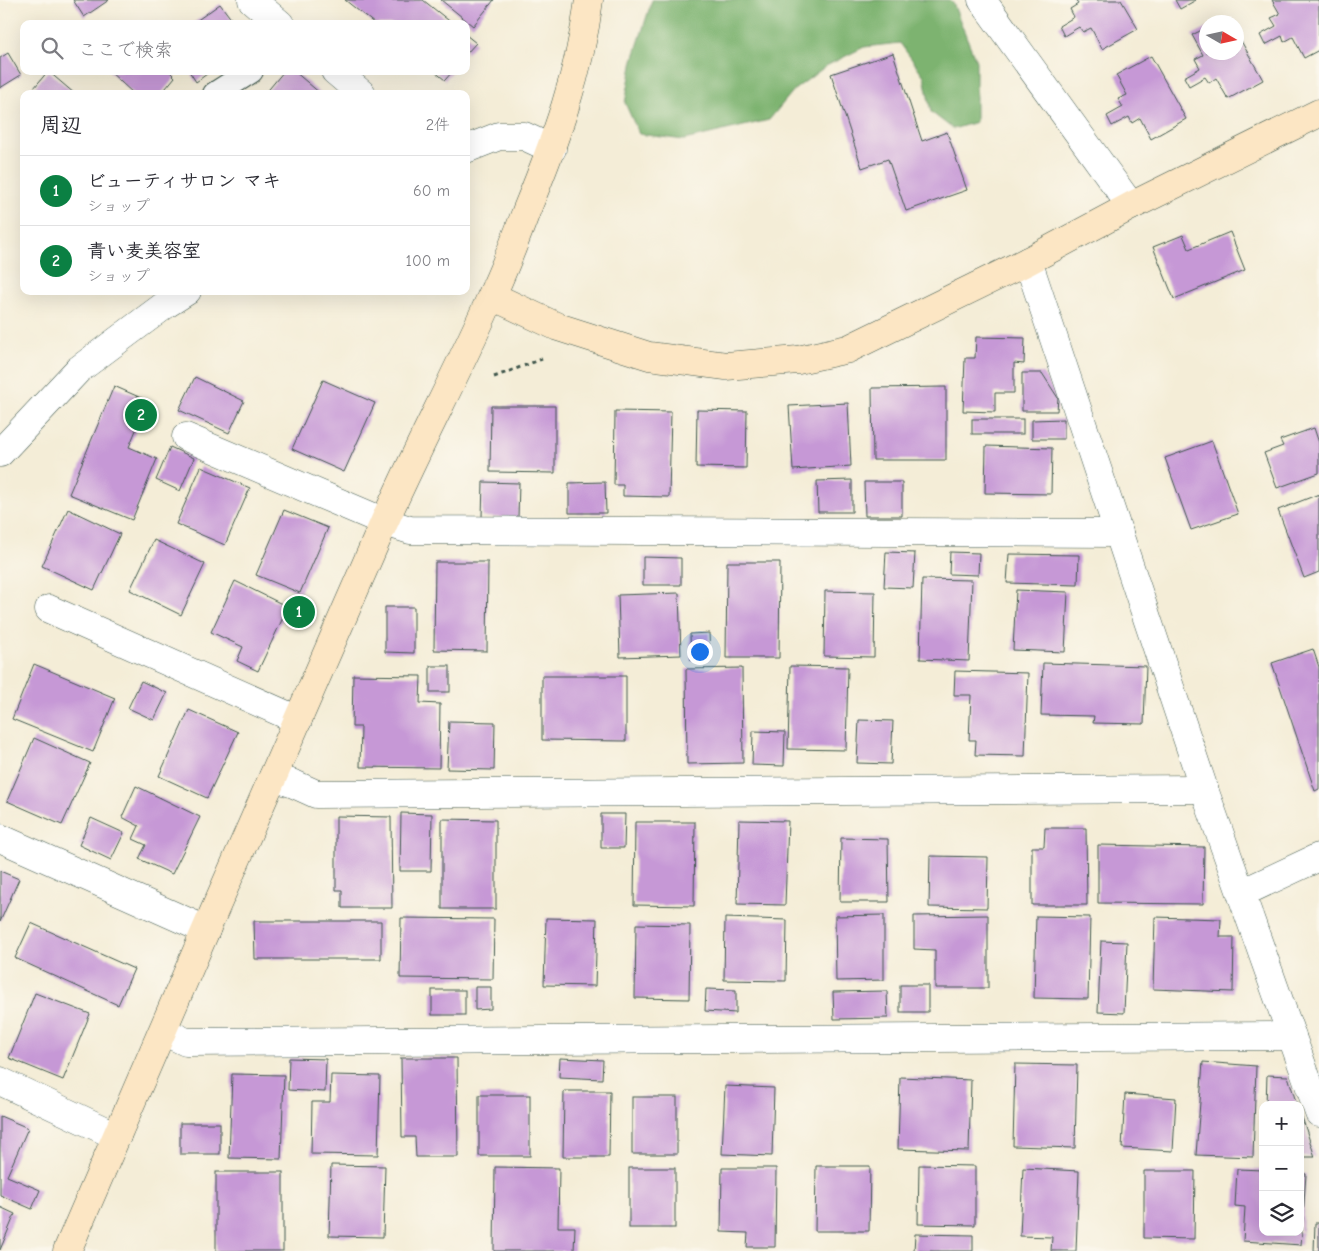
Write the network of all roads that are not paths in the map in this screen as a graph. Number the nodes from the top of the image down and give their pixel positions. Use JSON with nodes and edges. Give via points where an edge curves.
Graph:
{"nodes":[{"id":1,"x":252,"y":0,"type":"edge"},
{"id":2,"x":589,"y":0,"type":"edge"},
{"id":3,"x":982,"y":0,"type":"edge"},
{"id":4,"x":275,"y":20,"type":"edge"},
{"id":5,"x":245,"y":75,"type":"edge"},
{"id":6,"x":340,"y":75,"type":"edge"},
{"id":7,"x":221,"y":90,"type":"edge"},
{"id":8,"x":357,"y":90,"type":"edge"},
{"id":9,"x":1319,"y":113,"type":"edge"},
{"id":10,"x":470,"y":147,"type":"edge"},
{"id":11,"x":552,"y":149,"type":"junction"},
{"id":12,"x":1131,"y":206,"type":"junction"},
{"id":13,"x":1028,"y":261,"type":"junction"},
{"id":14,"x":181,"y":295,"type":"edge"},
{"id":15,"x":492,"y":296,"type":"junction"},
{"id":16,"x":186,"y":437,"type":"dead end"},
{"id":17,"x":0,"y":453,"type":"edge"},
{"id":18,"x":384,"y":522,"type":"junction"},
{"id":19,"x":1119,"y":533,"type":"junction"},
{"id":20,"x":49,"y":609,"type":"dead end"},
{"id":21,"x":298,"y":720,"type":"junction"},
{"id":22,"x":273,"y":777,"type":"junction"},
{"id":23,"x":1204,"y":789,"type":"junction"},
{"id":24,"x":0,"y":838,"type":"edge"},
{"id":25,"x":1319,"y":857,"type":"edge"},
{"id":26,"x":1242,"y":894,"type":"junction"},
{"id":27,"x":206,"y":930,"type":"junction"},
{"id":28,"x":163,"y":1031,"type":"junction"},
{"id":29,"x":1292,"y":1036,"type":"junction"},
{"id":30,"x":0,"y":1081,"type":"edge"},
{"id":31,"x":1319,"y":1113,"type":"edge"},
{"id":32,"x":117,"y":1136,"type":"junction"},
{"id":33,"x":67,"y":1251,"type":"edge"}],
"edges":[{"from":1,"to":4,"type":"street"},
{"from":2,"to":11,"type":"street","via":[[575,75]]},
{"from":3,"to":12,"type":"street"},
{"from":5,"to":7,"type":"lane"},
{"from":6,"to":8,"type":"street"},
{"from":9,"to":12,"type":"street"},
{"from":10,"to":11,"type":"street","via":[[498,136],[524,136]]},
{"from":11,"to":15,"type":"street"},
{"from":12,"to":13,"type":"street"},
{"from":13,"to":15,"type":"street","via":[[848,349],[798,360],[726,366],[649,356],[558,327]]},
{"from":13,"to":19,"type":"street"},
{"from":14,"to":17,"type":"street","via":[[78,370]]},
{"from":15,"to":18,"type":"street"},
{"from":16,"to":18,"type":"street"},
{"from":18,"to":19,"type":"street","via":[[410,530]]},
{"from":18,"to":21,"type":"street"},
{"from":19,"to":23,"type":"street"},
{"from":20,"to":21,"type":"street"},
{"from":21,"to":22,"type":"street"},
{"from":22,"to":23,"type":"street","via":[[316,794]]},
{"from":22,"to":27,"type":"street"},
{"from":23,"to":26,"type":"street"},
{"from":24,"to":27,"type":"street"},
{"from":25,"to":26,"type":"street"},
{"from":26,"to":29,"type":"street"},
{"from":27,"to":28,"type":"street"},
{"from":28,"to":29,"type":"street","via":[[186,1042]]},
{"from":28,"to":32,"type":"street"},
{"from":29,"to":31,"type":"street"},
{"from":30,"to":32,"type":"street"},
{"from":32,"to":33,"type":"street"}]}
